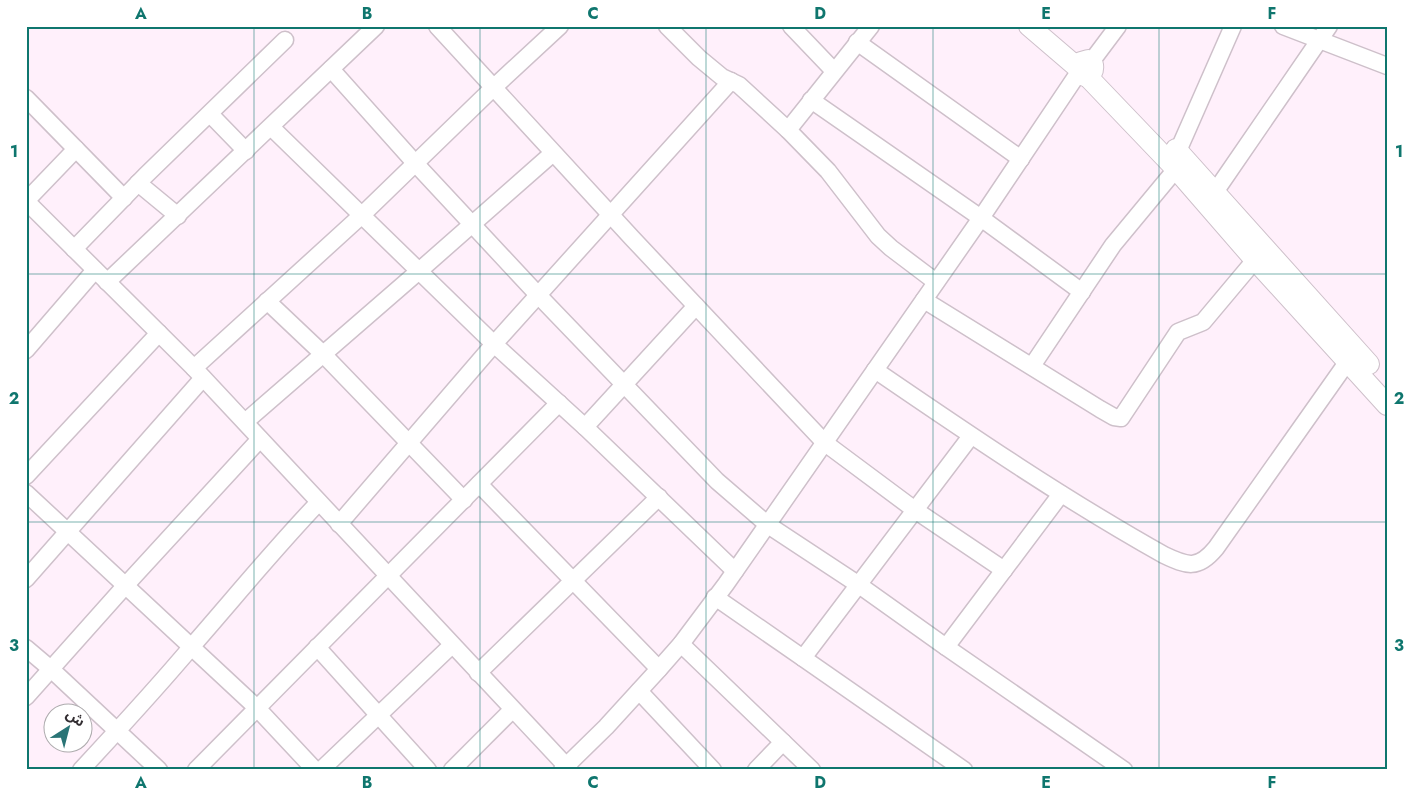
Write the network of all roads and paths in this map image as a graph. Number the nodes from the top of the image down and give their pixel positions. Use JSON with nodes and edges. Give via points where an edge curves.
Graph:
{"nodes":[{"id":1,"x":376,"y":26,"type":"edge"},
{"id":2,"x":436,"y":26,"type":"edge"},
{"id":3,"x":560,"y":26,"type":"edge"},
{"id":4,"x":667,"y":26,"type":"edge"},
{"id":5,"x":791,"y":26,"type":"edge"},
{"id":6,"x":871,"y":26,"type":"edge"},
{"id":7,"x":1029,"y":26,"type":"edge"},
{"id":8,"x":1049,"y":26,"type":"edge"},
{"id":9,"x":1118,"y":26,"type":"edge"},
{"id":10,"x":1233,"y":26,"type":"edge"},
{"id":11,"x":1283,"y":26,"type":"edge"},
{"id":12,"x":1329,"y":26,"type":"edge"},
{"id":13,"x":285,"y":40,"type":"dead end"},
{"id":14,"x":1320,"y":41,"type":"junction"},
{"id":15,"x":857,"y":42,"type":"junction"},
{"id":16,"x":1387,"y":66,"type":"edge"},
{"id":17,"x":1086,"y":67,"type":"junction"},
{"id":18,"x":331,"y":69,"type":"junction"},
{"id":19,"x":834,"y":71,"type":"junction"},
{"id":20,"x":731,"y":81,"type":"junction"},
{"id":21,"x":493,"y":88,"type":"junction"},
{"id":22,"x":26,"y":98,"type":"edge"},
{"id":23,"x":811,"y":100,"type":"junction"},
{"id":24,"x":210,"y":114,"type":"junction"},
{"id":25,"x":271,"y":127,"type":"junction"},
{"id":26,"x":788,"y":130,"type":"junction"},
{"id":27,"x":76,"y":150,"type":"junction"},
{"id":28,"x":246,"y":151,"type":"junction"},
{"id":29,"x":553,"y":153,"type":"junction"},
{"id":30,"x":1021,"y":159,"type":"junction"},
{"id":31,"x":1177,"y":160,"type":"junction"},
{"id":32,"x":415,"y":163,"type":"junction"},
{"id":33,"x":138,"y":183,"type":"junction"},
{"id":34,"x":1216,"y":192,"type":"junction"},
{"id":35,"x":124,"y":198,"type":"junction"},
{"id":36,"x":29,"y":209,"type":"edge"},
{"id":37,"x":362,"y":215,"type":"junction"},
{"id":38,"x":610,"y":215,"type":"junction"},
{"id":39,"x":178,"y":216,"type":"junction"},
{"id":40,"x":981,"y":218,"type":"junction"},
{"id":41,"x":472,"y":224,"type":"junction"},
{"id":42,"x":74,"y":249,"type":"junction"},
{"id":43,"x":1255,"y":260,"type":"junction"},
{"id":44,"x":95,"y":270,"type":"junction"},
{"id":45,"x":419,"y":271,"type":"junction"},
{"id":46,"x":107,"y":282,"type":"junction"},
{"id":47,"x":936,"y":282,"type":"junction"},
{"id":48,"x":1082,"y":292,"type":"junction"},
{"id":49,"x":538,"y":296,"type":"junction"},
{"id":50,"x":924,"y":300,"type":"junction"},
{"id":51,"x":268,"y":301,"type":"junction"},
{"id":52,"x":696,"y":306,"type":"junction"},
{"id":53,"x":159,"y":333,"type":"junction"},
{"id":54,"x":494,"y":344,"type":"junction"},
{"id":55,"x":26,"y":350,"type":"edge"},
{"id":56,"x":323,"y":354,"type":"junction"},
{"id":57,"x":1348,"y":361,"type":"junction"},
{"id":58,"x":1032,"y":366,"type":"junction"},
{"id":59,"x":875,"y":370,"type":"junction"},
{"id":60,"x":198,"y":373,"type":"junction"},
{"id":61,"x":1387,"y":384,"type":"edge"},
{"id":62,"x":624,"y":385,"type":"junction"},
{"id":63,"x":559,"y":403,"type":"junction"},
{"id":64,"x":1387,"y":405,"type":"edge"},
{"id":65,"x":245,"y":422,"type":"junction"},
{"id":66,"x":585,"y":427,"type":"junction"},
{"id":67,"x":971,"y":436,"type":"junction"},
{"id":68,"x":260,"y":439,"type":"junction"},
{"id":69,"x":825,"y":443,"type":"junction"},
{"id":70,"x":409,"y":444,"type":"junction"},
{"id":71,"x":26,"y":476,"type":"edge"},
{"id":72,"x":479,"y":484,"type":"junction"},
{"id":73,"x":26,"y":493,"type":"edge"},
{"id":74,"x":1061,"y":494,"type":"junction"},
{"id":75,"x":659,"y":497,"type":"junction"},
{"id":76,"x":464,"y":500,"type":"junction"},
{"id":77,"x":319,"y":502,"type":"junction"},
{"id":78,"x":915,"y":510,"type":"junction"},
{"id":79,"x":339,"y":524,"type":"junction"},
{"id":80,"x":768,"y":525,"type":"junction"},
{"id":81,"x":67,"y":532,"type":"junction"},
{"id":82,"x":735,"y":570,"type":"junction"},
{"id":83,"x":1004,"y":570,"type":"junction"},
{"id":84,"x":388,"y":577,"type":"junction"},
{"id":85,"x":26,"y":579,"type":"edge"},
{"id":86,"x":572,"y":581,"type":"junction"},
{"id":87,"x":859,"y":585,"type":"junction"},
{"id":88,"x":125,"y":586,"type":"junction"},
{"id":89,"x":715,"y":597,"type":"junction"},
{"id":90,"x":680,"y":644,"type":"junction"},
{"id":91,"x":452,"y":645,"type":"junction"},
{"id":92,"x":192,"y":646,"type":"junction"},
{"id":93,"x":317,"y":647,"type":"junction"},
{"id":94,"x":946,"y":647,"type":"junction"},
{"id":95,"x":26,"y":648,"type":"edge"},
{"id":96,"x":803,"y":658,"type":"junction"},
{"id":97,"x":659,"y":669,"type":"junction"},
{"id":98,"x":52,"y":670,"type":"junction"},
{"id":99,"x":478,"y":673,"type":"junction"},
{"id":100,"x":639,"y":691,"type":"junction"},
{"id":101,"x":26,"y":697,"type":"edge"},
{"id":102,"x":257,"y":708,"type":"junction"},
{"id":103,"x":512,"y":710,"type":"junction"},
{"id":104,"x":378,"y":715,"type":"junction"},
{"id":105,"x":117,"y":731,"type":"junction"},
{"id":106,"x":783,"y":742,"type":"junction"},
{"id":107,"x":566,"y":768,"type":"edge"},
{"id":108,"x":80,"y":770,"type":"edge"},
{"id":109,"x":159,"y":770,"type":"edge"},
{"id":110,"x":196,"y":770,"type":"edge"},
{"id":111,"x":315,"y":770,"type":"edge"},
{"id":112,"x":321,"y":770,"type":"edge"},
{"id":113,"x":428,"y":770,"type":"edge"},
{"id":114,"x":452,"y":770,"type":"edge"},
{"id":115,"x":713,"y":770,"type":"edge"},
{"id":116,"x":756,"y":770,"type":"edge"},
{"id":117,"x":812,"y":770,"type":"edge"},
{"id":118,"x":964,"y":770,"type":"edge"},
{"id":119,"x":1124,"y":770,"type":"edge"}],
"edges":[{"from":1,"to":18,"type":"street"},
{"from":2,"to":21,"type":"street"},
{"from":3,"to":21,"type":"street"},
{"from":4,"to":20,"type":"street","via":[[699,58]]},
{"from":5,"to":19,"type":"street"},
{"from":6,"to":15,"type":"street"},
{"from":7,"to":17,"type":"main road"},
{"from":8,"to":17,"type":"main road"},
{"from":9,"to":17,"type":"street"},
{"from":10,"to":31,"type":"street"},
{"from":11,"to":14,"type":"street"},
{"from":12,"to":14,"type":"street"},
{"from":13,"to":24,"type":"street"},
{"from":14,"to":16,"type":"street"},
{"from":14,"to":34,"type":"street"},
{"from":15,"to":19,"type":"street"},
{"from":15,"to":30,"type":"street"},
{"from":17,"to":30,"type":"street"},
{"from":17,"to":31,"type":"main road"},
{"from":18,"to":25,"type":"street"},
{"from":18,"to":32,"type":"street"},
{"from":19,"to":23,"type":"street"},
{"from":20,"to":26,"type":"street"},
{"from":20,"to":38,"type":"street"},
{"from":21,"to":29,"type":"street"},
{"from":21,"to":32,"type":"street"},
{"from":22,"to":27,"type":"street"},
{"from":23,"to":26,"type":"street"},
{"from":23,"to":40,"type":"street"},
{"from":24,"to":28,"type":"street"},
{"from":24,"to":33,"type":"street"},
{"from":25,"to":28,"type":"street"},
{"from":25,"to":37,"type":"street"},
{"from":26,"to":47,"type":"street","via":[[828,171],[878,236]]},
{"from":27,"to":35,"type":"street"},
{"from":27,"to":36,"type":"street"},
{"from":28,"to":39,"type":"street"},
{"from":29,"to":38,"type":"street"},
{"from":29,"to":41,"type":"street"},
{"from":30,"to":40,"type":"street"},
{"from":31,"to":34,"type":"main road"},
{"from":31,"to":43,"type":"main road"},
{"from":31,"to":48,"type":"street"},
{"from":32,"to":37,"type":"street"},
{"from":32,"to":41,"type":"street"},
{"from":33,"to":35,"type":"street"},
{"from":33,"to":39,"type":"street"},
{"from":34,"to":61,"type":"main road"},
{"from":35,"to":42,"type":"street"},
{"from":36,"to":42,"type":"street"},
{"from":37,"to":45,"type":"street"},
{"from":37,"to":51,"type":"street"},
{"from":38,"to":49,"type":"street"},
{"from":38,"to":52,"type":"street"},
{"from":39,"to":46,"type":"street"},
{"from":40,"to":47,"type":"street"},
{"from":40,"to":48,"type":"street"},
{"from":41,"to":45,"type":"street"},
{"from":41,"to":49,"type":"street"},
{"from":42,"to":44,"type":"street"},
{"from":43,"to":57,"type":"main road"},
{"from":43,"to":58,"type":"street","via":[[1203,322],[1178,332],[1121,418],[1100,409]]},
{"from":44,"to":46,"type":"street"},
{"from":44,"to":55,"type":"street"},
{"from":45,"to":54,"type":"street"},
{"from":45,"to":56,"type":"street"},
{"from":46,"to":53,"type":"street"},
{"from":47,"to":50,"type":"street"},
{"from":48,"to":58,"type":"street"},
{"from":49,"to":54,"type":"street"},
{"from":49,"to":62,"type":"street"},
{"from":50,"to":58,"type":"street"},
{"from":50,"to":59,"type":"street"},
{"from":51,"to":56,"type":"street"},
{"from":51,"to":60,"type":"street"},
{"from":52,"to":62,"type":"street"},
{"from":52,"to":69,"type":"street"},
{"from":53,"to":60,"type":"street"},
{"from":53,"to":71,"type":"street"},
{"from":54,"to":63,"type":"street"},
{"from":54,"to":70,"type":"street"},
{"from":56,"to":65,"type":"street"},
{"from":56,"to":70,"type":"street"},
{"from":57,"to":64,"type":"main road"},
{"from":57,"to":74,"type":"street","via":[[1216,548],[1201,562],[1178,562]]},
{"from":59,"to":67,"type":"street"},
{"from":59,"to":69,"type":"street"},
{"from":60,"to":65,"type":"street"},
{"from":60,"to":81,"type":"street"},
{"from":62,"to":66,"type":"street"},
{"from":62,"to":80,"type":"street","via":[[703,467]]},
{"from":63,"to":66,"type":"street"},
{"from":63,"to":72,"type":"street"},
{"from":65,"to":68,"type":"street"},
{"from":66,"to":75,"type":"street"},
{"from":67,"to":74,"type":"street"},
{"from":67,"to":78,"type":"street"},
{"from":68,"to":77,"type":"street"},
{"from":68,"to":88,"type":"street"},
{"from":69,"to":78,"type":"street"},
{"from":69,"to":80,"type":"street"},
{"from":70,"to":76,"type":"street"},
{"from":70,"to":79,"type":"street"},
{"from":72,"to":76,"type":"street"},
{"from":72,"to":86,"type":"street"},
{"from":73,"to":81,"type":"street"},
{"from":74,"to":83,"type":"street"},
{"from":75,"to":82,"type":"street"},
{"from":75,"to":86,"type":"street"},
{"from":76,"to":84,"type":"street"},
{"from":77,"to":79,"type":"street"},
{"from":77,"to":92,"type":"street"},
{"from":78,"to":83,"type":"street"},
{"from":78,"to":87,"type":"street"},
{"from":79,"to":84,"type":"street"},
{"from":80,"to":82,"type":"street"},
{"from":80,"to":87,"type":"street"},
{"from":81,"to":85,"type":"street"},
{"from":81,"to":88,"type":"street"},
{"from":82,"to":89,"type":"street"},
{"from":83,"to":94,"type":"street"},
{"from":84,"to":91,"type":"street"},
{"from":84,"to":93,"type":"street"},
{"from":86,"to":97,"type":"street"},
{"from":86,"to":99,"type":"street"},
{"from":87,"to":94,"type":"street"},
{"from":87,"to":96,"type":"street"},
{"from":88,"to":92,"type":"street"},
{"from":88,"to":98,"type":"street"},
{"from":89,"to":90,"type":"street"},
{"from":89,"to":96,"type":"street"},
{"from":90,"to":97,"type":"street"},
{"from":90,"to":106,"type":"street"},
{"from":91,"to":99,"type":"street"},
{"from":91,"to":104,"type":"street"},
{"from":92,"to":102,"type":"street"},
{"from":92,"to":105,"type":"street"},
{"from":93,"to":102,"type":"street"},
{"from":93,"to":104,"type":"street"},
{"from":94,"to":119,"type":"street"},
{"from":95,"to":98,"type":"street"},
{"from":96,"to":118,"type":"street"},
{"from":97,"to":100,"type":"street"},
{"from":98,"to":101,"type":"street"},
{"from":98,"to":105,"type":"street"},
{"from":99,"to":103,"type":"street"},
{"from":100,"to":107,"type":"street"},
{"from":100,"to":115,"type":"street"},
{"from":102,"to":110,"type":"street"},
{"from":102,"to":111,"type":"street"},
{"from":103,"to":107,"type":"street"},
{"from":103,"to":114,"type":"street"},
{"from":104,"to":112,"type":"street"},
{"from":104,"to":113,"type":"street"},
{"from":105,"to":108,"type":"street"},
{"from":105,"to":109,"type":"street"},
{"from":106,"to":116,"type":"street"},
{"from":106,"to":117,"type":"street"}]}
